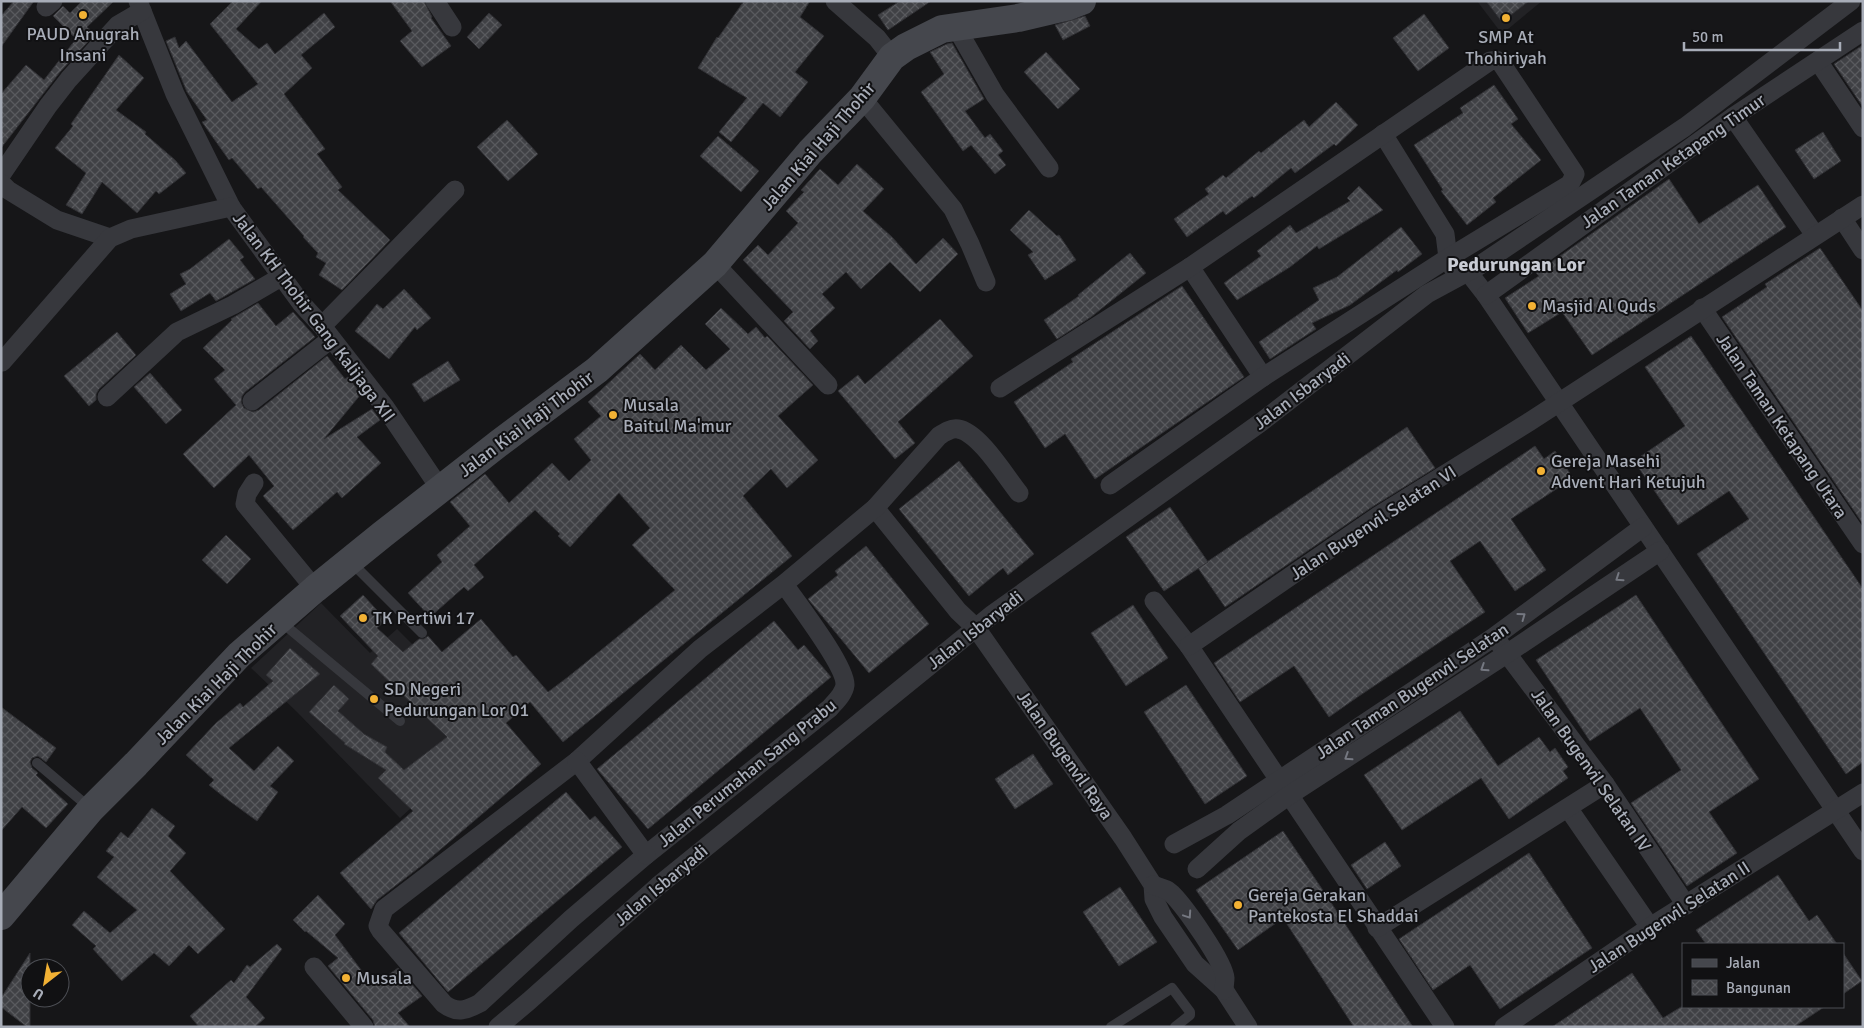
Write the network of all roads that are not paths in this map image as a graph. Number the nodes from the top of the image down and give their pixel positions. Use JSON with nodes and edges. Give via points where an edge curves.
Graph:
{"nodes":[{"id":1,"x":435,"y":1,"type":"edge"},
{"id":2,"x":836,"y":1,"type":"edge"},
{"id":3,"x":1082,"y":1,"type":"edge"},
{"id":4,"x":1851,"y":1,"type":"edge"},
{"id":5,"x":140,"y":6,"type":"edge"},
{"id":6,"x":452,"y":27,"type":"dead end"},
{"id":7,"x":956,"y":27,"type":"junction"},
{"id":8,"x":1863,"y":31,"type":"edge"},
{"id":9,"x":892,"y":57,"type":"junction"},
{"id":10,"x":1818,"y":61,"type":"junction"},
{"id":11,"x":862,"y":98,"type":"junction"},
{"id":12,"x":1733,"y":117,"type":"junction"},
{"id":13,"x":1863,"y":128,"type":"edge"},
{"id":14,"x":1383,"y":134,"type":"junction"},
{"id":15,"x":1049,"y":168,"type":"dead end"},
{"id":16,"x":1,"y":175,"type":"edge"},
{"id":17,"x":1,"y":183,"type":"edge"},
{"id":18,"x":455,"y":190,"type":"dead end"},
{"id":19,"x":1863,"y":205,"type":"edge"},
{"id":20,"x":231,"y":207,"type":"junction"},
{"id":21,"x":1842,"y":218,"type":"junction"},
{"id":22,"x":1445,"y":234,"type":"junction"},
{"id":23,"x":1815,"y":235,"type":"junction"},
{"id":24,"x":110,"y":238,"type":"junction"},
{"id":25,"x":1466,"y":247,"type":"junction"},
{"id":26,"x":1863,"y":250,"type":"edge"},
{"id":27,"x":1448,"y":258,"type":"junction"},
{"id":28,"x":716,"y":264,"type":"junction"},
{"id":29,"x":1190,"y":267,"type":"junction"},
{"id":30,"x":1468,"y":272,"type":"junction"},
{"id":31,"x":281,"y":277,"type":"junction"},
{"id":32,"x":986,"y":282,"type":"dead end"},
{"id":33,"x":1486,"y":295,"type":"junction"},
{"id":34,"x":1702,"y":308,"type":"junction"},
{"id":35,"x":326,"y":332,"type":"junction"},
{"id":36,"x":2,"y":362,"type":"edge"},
{"id":37,"x":1263,"y":377,"type":"junction"},
{"id":38,"x":828,"y":385,"type":"dead end"},
{"id":39,"x":1000,"y":388,"type":"dead end"},
{"id":40,"x":107,"y":397,"type":"dead end"},
{"id":41,"x":252,"y":401,"type":"dead end"},
{"id":42,"x":1559,"y":402,"type":"junction"},
{"id":43,"x":254,"y":483,"type":"dead end"},
{"id":44,"x":1110,"y":485,"type":"dead end"},
{"id":45,"x":441,"y":490,"type":"junction"},
{"id":46,"x":1019,"y":494,"type":"dead end"},
{"id":47,"x":875,"y":508,"type":"junction"},
{"id":48,"x":1643,"y":527,"type":"junction"},
{"id":49,"x":1863,"y":544,"type":"edge"},
{"id":50,"x":1660,"y":551,"type":"junction"},
{"id":51,"x":350,"y":561,"type":"junction"},
{"id":52,"x":784,"y":584,"type":"junction"},
{"id":53,"x":314,"y":590,"type":"junction"},
{"id":54,"x":1154,"y":601,"type":"dead end"},
{"id":55,"x":279,"y":621,"type":"junction"},
{"id":56,"x":976,"y":628,"type":"junction"},
{"id":57,"x":422,"y":632,"type":"dead end"},
{"id":58,"x":1494,"y":636,"type":"junction"},
{"id":59,"x":1189,"y":646,"type":"junction"},
{"id":60,"x":1508,"y":653,"type":"junction"},
{"id":61,"x":400,"y":722,"type":"dead end"},
{"id":62,"x":577,"y":761,"type":"junction"},
{"id":63,"x":37,"y":763,"type":"dead end"},
{"id":64,"x":1605,"y":784,"type":"junction"},
{"id":65,"x":1283,"y":788,"type":"junction"},
{"id":66,"x":1863,"y":793,"type":"edge"},
{"id":67,"x":1568,"y":808,"type":"junction"},
{"id":68,"x":91,"y":809,"type":"junction"},
{"id":69,"x":1836,"y":811,"type":"junction"},
{"id":70,"x":1174,"y":844,"type":"dead end"},
{"id":71,"x":1863,"y":851,"type":"edge"},
{"id":72,"x":646,"y":856,"type":"junction"},
{"id":73,"x":1197,"y":869,"type":"dead end"},
{"id":74,"x":1686,"y":905,"type":"junction"},
{"id":75,"x":1,"y":916,"type":"edge"},
{"id":76,"x":1650,"y":927,"type":"junction"},
{"id":77,"x":1378,"y":928,"type":"junction"},
{"id":78,"x":314,"y":967,"type":"dead end"},
{"id":79,"x":364,"y":1027,"type":"edge"},
{"id":80,"x":498,"y":1027,"type":"edge"},
{"id":81,"x":1112,"y":1027,"type":"edge"},
{"id":82,"x":1175,"y":1027,"type":"edge"},
{"id":83,"x":1248,"y":1027,"type":"edge"},
{"id":84,"x":1445,"y":1027,"type":"edge"},
{"id":85,"x":1504,"y":1027,"type":"edge"}],
"edges":[{"from":1,"to":6,"type":"street"},
{"from":2,"to":9,"type":"street","via":[[877,38]]},
{"from":3,"to":7,"type":"street","name":"Jalan Kiai Haji Thohir","via":[[1018,18]]},
{"from":4,"to":30,"type":"street","name":"Jalan Isbaryadi","via":[[1685,127]]},
{"from":5,"to":16,"type":"street","via":[[118,25],[69,79]]},
{"from":5,"to":20,"type":"street","name":"Jalan KH Thohir Gang Kalijaga XII","via":[[175,94]]},
{"from":7,"to":9,"type":"street","name":"Jalan Kiai Haji Thohir","via":[[920,39]]},
{"from":7,"to":15,"type":"street","via":[[995,95]]},
{"from":8,"to":10,"type":"street","name":"Jalan Taman Ketapang Timur"},
{"from":9,"to":11,"type":"street","name":"Jalan Kiai Haji Thohir"},
{"from":10,"to":12,"type":"street","name":"Jalan Taman Ketapang Timur"},
{"from":10,"to":13,"type":"street"},
{"from":11,"to":28,"type":"street","name":"Jalan Kiai Haji Thohir","via":[[810,152]]},
{"from":11,"to":32,"type":"street","via":[[953,209]]},
{"from":12,"to":23,"type":"street"},
{"from":12,"to":33,"type":"street","name":"Jalan Taman Ketapang Timur"},
{"from":14,"to":22,"type":"street"},
{"from":14,"to":25,"type":"street","via":[[1490,61],[1501,63],[1575,176],[1570,184]]},
{"from":14,"to":29,"type":"street"},
{"from":17,"to":24,"type":"street","via":[[57,220]]},
{"from":18,"to":35,"type":"street"},
{"from":19,"to":21,"type":"street"},
{"from":20,"to":24,"type":"street","via":[[131,229]]},
{"from":20,"to":31,"type":"street","name":"Jalan KH Thohir Gang Kalijaga XII"},
{"from":21,"to":23,"type":"street"},
{"from":21,"to":26,"type":"street"},
{"from":22,"to":25,"type":"street"},
{"from":22,"to":27,"type":"street"},
{"from":23,"to":34,"type":"street"},
{"from":24,"to":36,"type":"street"},
{"from":25,"to":27,"type":"street"},
{"from":25,"to":30,"type":"street"},
{"from":27,"to":30,"type":"street"},
{"from":27,"to":37,"type":"street"},
{"from":28,"to":38,"type":"street"},
{"from":28,"to":45,"type":"street","name":"Jalan Kiai Haji Thohir","via":[[597,370]]},
{"from":29,"to":37,"type":"street"},
{"from":29,"to":39,"type":"street"},
{"from":30,"to":33,"type":"street"},
{"from":30,"to":56,"type":"street","name":"Jalan Isbaryadi","via":[[1428,294],[1260,423]]},
{"from":31,"to":35,"type":"street","name":"Jalan KH Thohir Gang Kalijaga XII"},
{"from":31,"to":40,"type":"street","via":[[177,332]]},
{"from":33,"to":42,"type":"street"},
{"from":34,"to":42,"type":"street"},
{"from":34,"to":49,"type":"street","name":"Jalan Taman Ketapang Utara"},
{"from":35,"to":41,"type":"street"},
{"from":35,"to":45,"type":"street","name":"Jalan KH Thohir Gang Kalijaga XII","via":[[385,407]]},
{"from":37,"to":44,"type":"street"},
{"from":42,"to":48,"type":"street"},
{"from":42,"to":59,"type":"street","name":"Jalan Bugenvil Selatan VI","via":[[1378,516]]},
{"from":43,"to":53,"type":"street","via":[[245,504]]},
{"from":45,"to":51,"type":"street","name":"Jalan Kiai Haji Thohir"},
{"from":46,"to":47,"type":"street","name":"Jalan Perumahan Sang Prabu","via":[[974,436],[952,429],[940,436]]},
{"from":47,"to":52,"type":"street","name":"Jalan Perumahan Sang Prabu"},
{"from":47,"to":56,"type":"street","via":[[958,611]]},
{"from":48,"to":50,"type":"street"},
{"from":58,"to":48,"type":"street","name":"Jalan Taman Bugenvil Selatan","one_way":true},
{"from":50,"to":60,"type":"street","name":"Jalan Taman Bugenvil Selatan","one_way":true},
{"from":50,"to":69,"type":"street"},
{"from":51,"to":53,"type":"street","name":"Jalan Kiai Haji Thohir"},
{"from":51,"to":57,"type":"lane"},
{"from":52,"to":62,"type":"street","name":"Jalan Perumahan Sang Prabu","via":[[700,649]]},
{"from":52,"to":72,"type":"street","name":"Jalan Perumahan Sang Prabu","via":[[832,653],[845,685],[841,694],[830,708]]},
{"from":53,"to":55,"type":"street","name":"Jalan Kiai Haji Thohir"},
{"from":54,"to":59,"type":"street"},
{"from":55,"to":61,"type":"lane"},
{"from":55,"to":68,"type":"street","name":"Jalan Kiai Haji Thohir","via":[[239,655]]},
{"from":56,"to":80,"type":"street","name":"Jalan Isbaryadi","via":[[658,886]]},
{"from":56,"to":83,"type":"street","name":"Jalan Bugenvil Raya","via":[[1153,884],[1172,894],[1198,929],[1222,968],[1224,990]]},
{"from":58,"to":60,"type":"street","name":"Jalan Bugenvil Selatan IV"},
{"from":58,"to":65,"type":"street","name":"Jalan Taman Bugenvil Selatan"},
{"from":59,"to":65,"type":"street"},
{"from":60,"to":64,"type":"street","name":"Jalan Bugenvil Selatan IV"},
{"from":60,"to":65,"type":"street","name":"Jalan Taman Bugenvil Selatan","one_way":true},
{"from":62,"to":72,"type":"street","name":"Jalan Perumahan Sang Prabu"},
{"from":62,"to":72,"type":"street","name":"Jalan Perumahan Sang Prabu","via":[[384,909],[378,926],[381,931],[444,1004],[452,1009],[466,1010],[480,1003],[571,919]]},
{"from":63,"to":68,"type":"lane"},
{"from":64,"to":67,"type":"street"},
{"from":64,"to":74,"type":"street","name":"Jalan Bugenvil Selatan IV"},
{"from":65,"to":70,"type":"street","name":"Jalan Taman Bugenvil Selatan"},
{"from":65,"to":73,"type":"street","name":"Jalan Taman Bugenvil Selatan"},
{"from":65,"to":77,"type":"street"},
{"from":66,"to":69,"type":"street","name":"Jalan Bugenvil Selatan II"},
{"from":67,"to":76,"type":"street"},
{"from":67,"to":77,"type":"street"},
{"from":68,"to":75,"type":"street","name":"Jalan Kiai Haji Thohir"},
{"from":69,"to":71,"type":"street"},
{"from":69,"to":74,"type":"street","name":"Jalan Bugenvil Selatan II"},
{"from":74,"to":76,"type":"street","name":"Jalan Bugenvil Selatan II"},
{"from":76,"to":85,"type":"street","name":"Jalan Bugenvil Selatan II"},
{"from":77,"to":84,"type":"street"},
{"from":78,"to":79,"type":"street"},
{"from":81,"to":82,"type":"lane","via":[[1172,988],[1190,1012]]}]}
